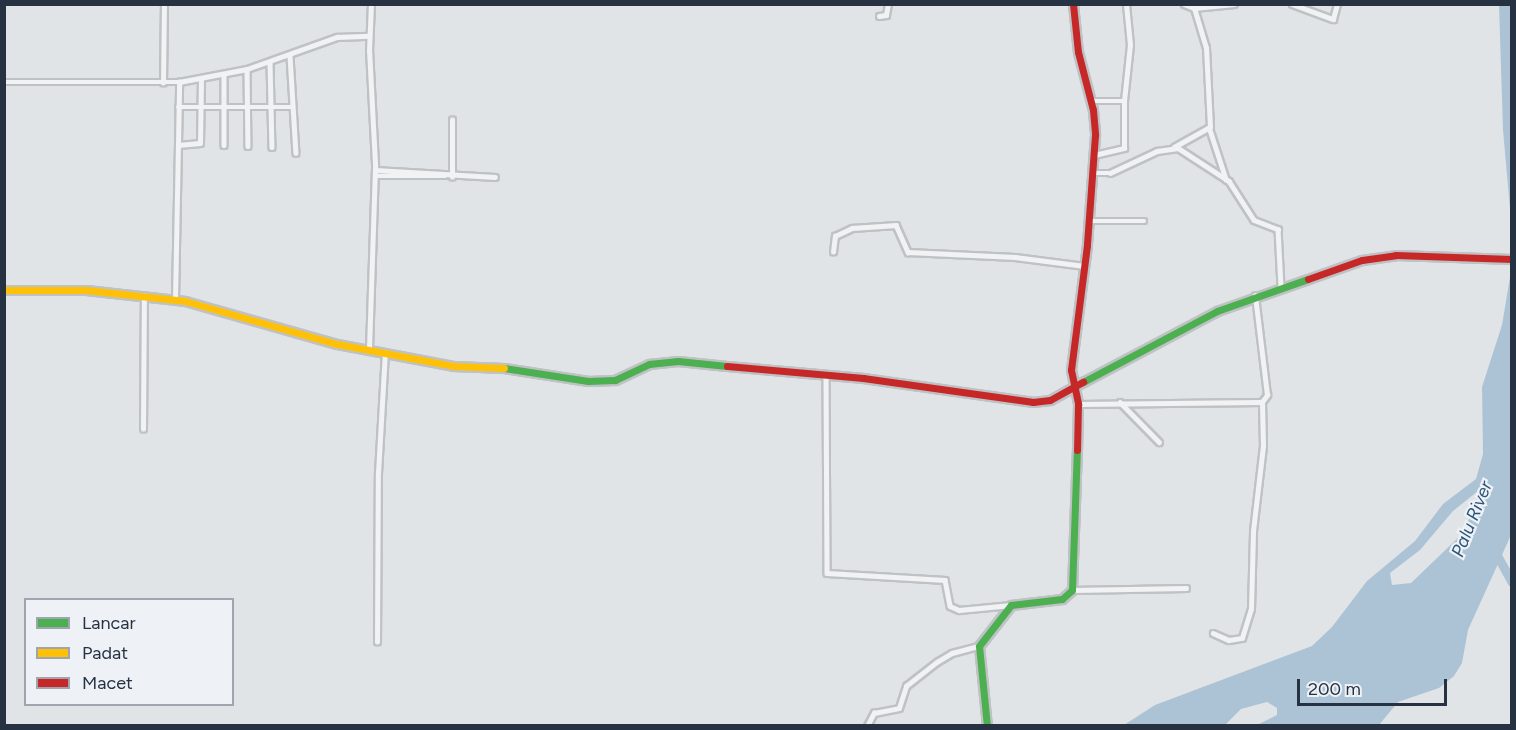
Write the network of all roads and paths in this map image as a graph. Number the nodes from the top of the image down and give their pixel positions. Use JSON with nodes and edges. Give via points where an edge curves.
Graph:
{"nodes":[{"id":1,"x":164,"y":4,"type":"edge"},
{"id":2,"x":371,"y":4,"type":"edge"},
{"id":3,"x":888,"y":4,"type":"edge"},
{"id":4,"x":1072,"y":4,"type":"edge"},
{"id":5,"x":1126,"y":4,"type":"edge"},
{"id":6,"x":1184,"y":4,"type":"edge"},
{"id":7,"x":1234,"y":4,"type":"edge"},
{"id":8,"x":1292,"y":4,"type":"edge"},
{"id":9,"x":1336,"y":4,"type":"edge"},
{"id":10,"x":1194,"y":8,"type":"junction"},
{"id":11,"x":879,"y":16,"type":"dead end"},
{"id":12,"x":369,"y":36,"type":"junction"},
{"id":13,"x":290,"y":56,"type":"junction"},
{"id":14,"x":270,"y":62,"type":"junction"},
{"id":15,"x":247,"y":69,"type":"junction"},
{"id":16,"x":224,"y":75,"type":"junction"},
{"id":17,"x":201,"y":79,"type":"junction"},
{"id":18,"x":4,"y":82,"type":"edge"},
{"id":19,"x":178,"y":82,"type":"junction"},
{"id":20,"x":163,"y":83,"type":"junction"},
{"id":21,"x":1090,"y":101,"type":"junction"},
{"id":22,"x":1124,"y":101,"type":"junction"},
{"id":23,"x":178,"y":107,"type":"junction"},
{"id":24,"x":200,"y":107,"type":"junction"},
{"id":25,"x":224,"y":107,"type":"junction"},
{"id":26,"x":248,"y":107,"type":"junction"},
{"id":27,"x":271,"y":107,"type":"junction"},
{"id":28,"x":293,"y":107,"type":"junction"},
{"id":29,"x":452,"y":120,"type":"dead end"},
{"id":30,"x":1210,"y":130,"type":"junction"},
{"id":31,"x":178,"y":145,"type":"junction"},
{"id":32,"x":224,"y":145,"type":"dead end"},
{"id":33,"x":249,"y":146,"type":"dead end"},
{"id":34,"x":272,"y":147,"type":"dead end"},
{"id":35,"x":1174,"y":147,"type":"junction"},
{"id":36,"x":296,"y":153,"type":"dead end"},
{"id":37,"x":1094,"y":155,"type":"junction"},
{"id":38,"x":375,"y":173,"type":"junction"},
{"id":39,"x":1093,"y":173,"type":"junction"},
{"id":40,"x":452,"y":177,"type":"junction"},
{"id":41,"x":495,"y":177,"type":"dead end"},
{"id":42,"x":1227,"y":180,"type":"junction"},
{"id":43,"x":1089,"y":221,"type":"junction"},
{"id":44,"x":1144,"y":221,"type":"dead end"},
{"id":45,"x":833,"y":252,"type":"dead end"},
{"id":46,"x":1512,"y":259,"type":"edge"},
{"id":47,"x":1084,"y":266,"type":"junction"},
{"id":48,"x":1281,"y":287,"type":"junction"},
{"id":49,"x":4,"y":290,"type":"edge"},
{"id":50,"x":144,"y":296,"type":"junction"},
{"id":51,"x":1255,"y":296,"type":"junction"},
{"id":52,"x":175,"y":300,"type":"junction"},
{"id":53,"x":369,"y":350,"type":"junction"},
{"id":54,"x":385,"y":353,"type":"junction"},
{"id":55,"x":826,"y":375,"type":"junction"},
{"id":56,"x":1076,"y":384,"type":"junction"},
{"id":57,"x":1120,"y":402,"type":"junction"},
{"id":58,"x":1262,"y":402,"type":"junction"},
{"id":59,"x":1078,"y":404,"type":"junction"},
{"id":60,"x":143,"y":429,"type":"dead end"},
{"id":61,"x":1159,"y":442,"type":"dead end"},
{"id":62,"x":1186,"y":588,"type":"dead end"},
{"id":63,"x":1071,"y":590,"type":"junction"},
{"id":64,"x":1011,"y":605,"type":"junction"},
{"id":65,"x":1213,"y":633,"type":"dead end"},
{"id":66,"x":377,"y":642,"type":"dead end"},
{"id":67,"x":979,"y":646,"type":"junction"},
{"id":68,"x":867,"y":726,"type":"edge"},
{"id":69,"x":987,"y":726,"type":"edge"}],
"edges":[{"from":1,"to":20,"type":"street"},
{"from":2,"to":12,"type":"street"},
{"from":3,"to":11,"type":"street","via":[[886,15]]},
{"from":4,"to":21,"type":"street"},
{"from":5,"to":22,"type":"street","via":[[1130,45]]},
{"from":6,"to":10,"type":"street"},
{"from":7,"to":10,"type":"street"},
{"from":8,"to":9,"type":"street","via":[[1333,19]]},
{"from":10,"to":30,"type":"street","via":[[1206,48]]},
{"from":12,"to":13,"type":"street","via":[[338,37]]},
{"from":12,"to":38,"type":"street"},
{"from":13,"to":14,"type":"street"},
{"from":13,"to":28,"type":"street"},
{"from":14,"to":15,"type":"street"},
{"from":14,"to":27,"type":"street"},
{"from":15,"to":16,"type":"street"},
{"from":15,"to":26,"type":"street"},
{"from":16,"to":17,"type":"street"},
{"from":16,"to":25,"type":"street"},
{"from":17,"to":19,"type":"street"},
{"from":17,"to":24,"type":"street"},
{"from":18,"to":20,"type":"street"},
{"from":19,"to":20,"type":"street"},
{"from":19,"to":23,"type":"street"},
{"from":21,"to":22,"type":"street"},
{"from":21,"to":37,"type":"street","via":[[1095,122]]},
{"from":22,"to":37,"type":"street","via":[[1124,149]]},
{"from":23,"to":24,"type":"street"},
{"from":23,"to":31,"type":"street"},
{"from":24,"to":25,"type":"street"},
{"from":24,"to":31,"type":"street","via":[[200,143]]},
{"from":25,"to":26,"type":"street"},
{"from":25,"to":32,"type":"street"},
{"from":26,"to":27,"type":"street"},
{"from":26,"to":33,"type":"street"},
{"from":27,"to":28,"type":"street"},
{"from":27,"to":34,"type":"street"},
{"from":28,"to":36,"type":"street"},
{"from":29,"to":40,"type":"street"},
{"from":30,"to":35,"type":"street"},
{"from":30,"to":42,"type":"street"},
{"from":31,"to":52,"type":"street"},
{"from":35,"to":39,"type":"street","via":[[1137,158],[1117,170]]},
{"from":35,"to":42,"type":"street"},
{"from":37,"to":39,"type":"street"},
{"from":38,"to":40,"type":"street"},
{"from":38,"to":53,"type":"street"},
{"from":39,"to":43,"type":"street"},
{"from":40,"to":41,"type":"street"},
{"from":42,"to":48,"type":"street","via":[[1238,190],[1254,220],[1278,229]]},
{"from":43,"to":44,"type":"street"},
{"from":43,"to":47,"type":"street"},
{"from":45,"to":47,"type":"street","via":[[835,237],[852,228],[896,225],[908,252],[1020,257]]},
{"from":46,"to":48,"type":"street","via":[[1377,256]]},
{"from":47,"to":56,"type":"street","via":[[1071,370]]},
{"from":48,"to":51,"type":"street"},
{"from":49,"to":50,"type":"street","via":[[86,290]]},
{"from":50,"to":52,"type":"street"},
{"from":50,"to":60,"type":"street"},
{"from":51,"to":56,"type":"street","via":[[1184,327]]},
{"from":51,"to":58,"type":"street","via":[[1266,373],[1266,395]]},
{"from":52,"to":53,"type":"street"},
{"from":53,"to":54,"type":"street"},
{"from":54,"to":55,"type":"street","via":[[453,366],[520,369],[594,382],[615,380],[666,361]]},
{"from":54,"to":66,"type":"street","via":[[378,473]]},
{"from":55,"to":56,"type":"street","via":[[1033,402],[1050,400]]},
{"from":55,"to":64,"type":"street","via":[[827,573],[945,580],[950,606],[959,610]]},
{"from":56,"to":59,"type":"street"},
{"from":57,"to":58,"type":"street"},
{"from":57,"to":59,"type":"street"},
{"from":57,"to":61,"type":"street"},
{"from":58,"to":65,"type":"street","via":[[1263,446],[1249,624],[1245,636],[1233,641]]},
{"from":59,"to":63,"type":"street","via":[[1080,503]]},
{"from":62,"to":63,"type":"street"},
{"from":63,"to":64,"type":"street","via":[[1062,599]]},
{"from":64,"to":67,"type":"street"},
{"from":67,"to":68,"type":"street","via":[[952,653],[937,662],[906,686],[899,708],[873,713]]},
{"from":67,"to":69,"type":"street"}]}
